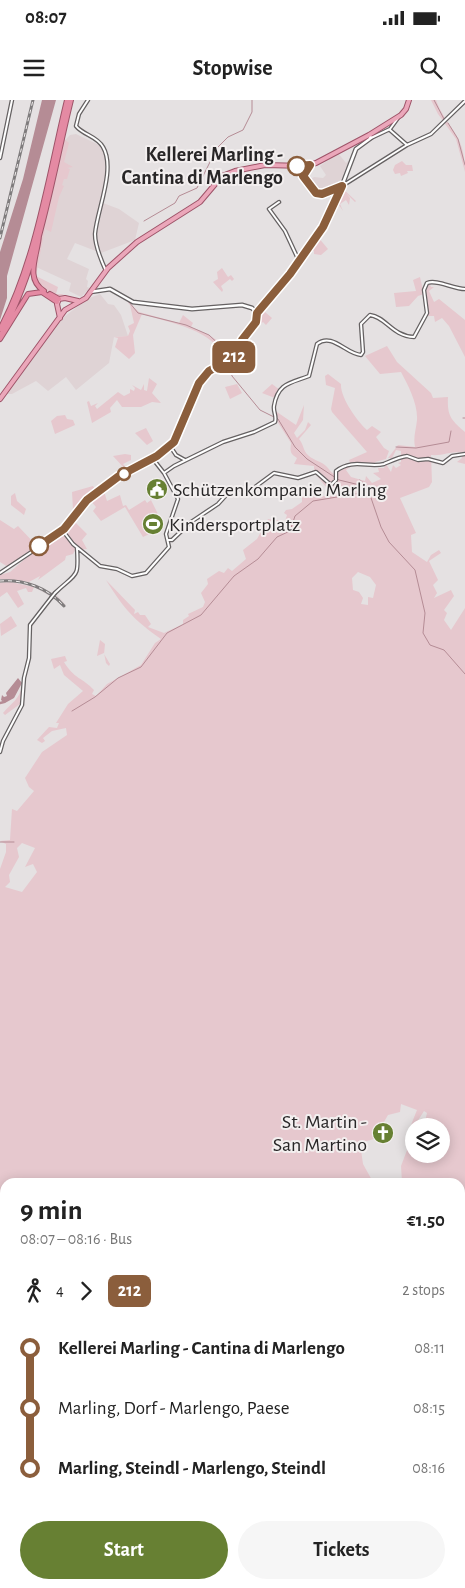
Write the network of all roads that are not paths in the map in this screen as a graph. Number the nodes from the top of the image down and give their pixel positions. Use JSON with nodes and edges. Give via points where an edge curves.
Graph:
{"nodes":[{"id":1,"x":12,"y":100,"type":"edge"},
{"id":2,"x":67,"y":100,"type":"edge"},
{"id":3,"x":71,"y":100,"type":"edge"},
{"id":4,"x":88,"y":100,"type":"edge"},
{"id":5,"x":409,"y":100,"type":"edge"},
{"id":6,"x":465,"y":101,"type":"edge"},
{"id":7,"x":398,"y":117,"type":"junction"},
{"id":8,"x":390,"y":129,"type":"junction"},
{"id":9,"x":370,"y":136,"type":"junction"},
{"id":10,"x":407,"y":145,"type":"junction"},
{"id":11,"x":0,"y":158,"type":"edge"},
{"id":12,"x":310,"y":165,"type":"junction"},
{"id":13,"x":342,"y":186,"type":"junction"},
{"id":14,"x":279,"y":202,"type":"dead end"},
{"id":15,"x":40,"y":226,"type":"junction"},
{"id":16,"x":300,"y":261,"type":"junction"},
{"id":17,"x":106,"y":271,"type":"junction"},
{"id":18,"x":465,"y":290,"type":"edge"},
{"id":19,"x":90,"y":292,"type":"junction"},
{"id":20,"x":58,"y":300,"type":"junction"},
{"id":21,"x":69,"y":300,"type":"junction"},
{"id":22,"x":79,"y":301,"type":"junction"},
{"id":23,"x":70,"y":306,"type":"junction"},
{"id":24,"x":59,"y":309,"type":"junction"},
{"id":25,"x":65,"y":310,"type":"junction"},
{"id":26,"x":256,"y":312,"type":"junction"},
{"id":27,"x":60,"y":318,"type":"junction"},
{"id":28,"x":0,"y":329,"type":"edge"},
{"id":29,"x":0,"y":338,"type":"edge"},
{"id":30,"x":0,"y":399,"type":"edge"},
{"id":31,"x":170,"y":446,"type":"junction"},
{"id":32,"x":465,"y":454,"type":"edge"},
{"id":33,"x":153,"y":459,"type":"junction"},
{"id":34,"x":185,"y":460,"type":"junction"},
{"id":35,"x":164,"y":473,"type":"junction"},
{"id":36,"x":63,"y":531,"type":"junction"},
{"id":37,"x":168,"y":540,"type":"junction"},
{"id":38,"x":77,"y":548,"type":"junction"},
{"id":39,"x":0,"y":573,"type":"edge"},
{"id":40,"x":0,"y":752,"type":"edge"}],
"edges":[{"from":1,"to":11,"type":"street"},
{"from":2,"to":28,"type":"highway","via":[[22,278]]},
{"from":3,"to":15,"type":"highway"},
{"from":4,"to":17,"type":"street","via":[[76,126],[100,142],[106,154],[104,190],[95,233]]},
{"from":5,"to":7,"type":"main road"},
{"from":6,"to":10,"type":"street","via":[[436,130]]},
{"from":7,"to":8,"type":"street"},
{"from":7,"to":9,"type":"main road"},
{"from":8,"to":9,"type":"street"},
{"from":8,"to":10,"type":"street"},
{"from":9,"to":12,"type":"main road"},
{"from":9,"to":13,"type":"street","via":[[356,149]]},
{"from":10,"to":13,"type":"street"},
{"from":12,"to":13,"type":"street","via":[[303,176],[316,193],[322,194]]},
{"from":12,"to":17,"type":"main road","via":[[264,165],[222,176],[200,202],[139,240]]},
{"from":13,"to":16,"type":"street","via":[[329,218]]},
{"from":14,"to":16,"type":"street","via":[[269,209],[286,231]]},
{"from":15,"to":20,"type":"highway","via":[[34,279],[38,286]]},
{"from":15,"to":29,"type":"highway","via":[[21,291]]},
{"from":16,"to":26,"type":"street"},
{"from":17,"to":19,"type":"main road"},
{"from":18,"to":34,"type":"street","via":[[450,288],[436,281],[427,283],[424,290],[428,311],[414,337],[396,332],[370,315],[360,325],[361,355],[332,341],[320,342],[309,376],[292,381],[279,392],[274,407],[276,418],[254,432],[222,442]]},
{"from":19,"to":22,"type":"main road"},
{"from":19,"to":26,"type":"street","via":[[106,289],[133,302],[192,309],[242,305]]},
{"from":20,"to":21,"type":"main road"},
{"from":20,"to":24,"type":"main road"},
{"from":20,"to":29,"type":"highway","via":[[42,292],[30,292],[21,301],[11,324]]},
{"from":21,"to":22,"type":"main road"},
{"from":21,"to":23,"type":"main road"},
{"from":22,"to":23,"type":"main road"},
{"from":23,"to":25,"type":"main road"},
{"from":24,"to":25,"type":"main road"},
{"from":24,"to":27,"type":"main road"},
{"from":25,"to":27,"type":"main road"},
{"from":26,"to":31,"type":"street","via":[[256,322],[233,358],[209,371],[199,383]]},
{"from":27,"to":30,"type":"main road"},
{"from":31,"to":33,"type":"street"},
{"from":31,"to":34,"type":"street"},
{"from":32,"to":37,"type":"street","via":[[452,456],[444,463],[407,456],[384,464],[362,462],[343,466],[336,471],[336,480],[331,485],[316,472],[298,478],[274,473],[250,490],[229,492],[218,504]]},
{"from":33,"to":35,"type":"street"},
{"from":33,"to":36,"type":"street","via":[[119,476],[87,500]]},
{"from":34,"to":35,"type":"street"},
{"from":35,"to":37,"type":"street","via":[[178,499],[166,534]]},
{"from":36,"to":38,"type":"street"},
{"from":36,"to":39,"type":"street"},
{"from":37,"to":38,"type":"street","via":[[169,548],[150,570],[136,576],[100,566]]},
{"from":38,"to":40,"type":"street","bridge":true,"via":[[77,573],[55,593],[30,625],[22,704],[2,741]]}]}
